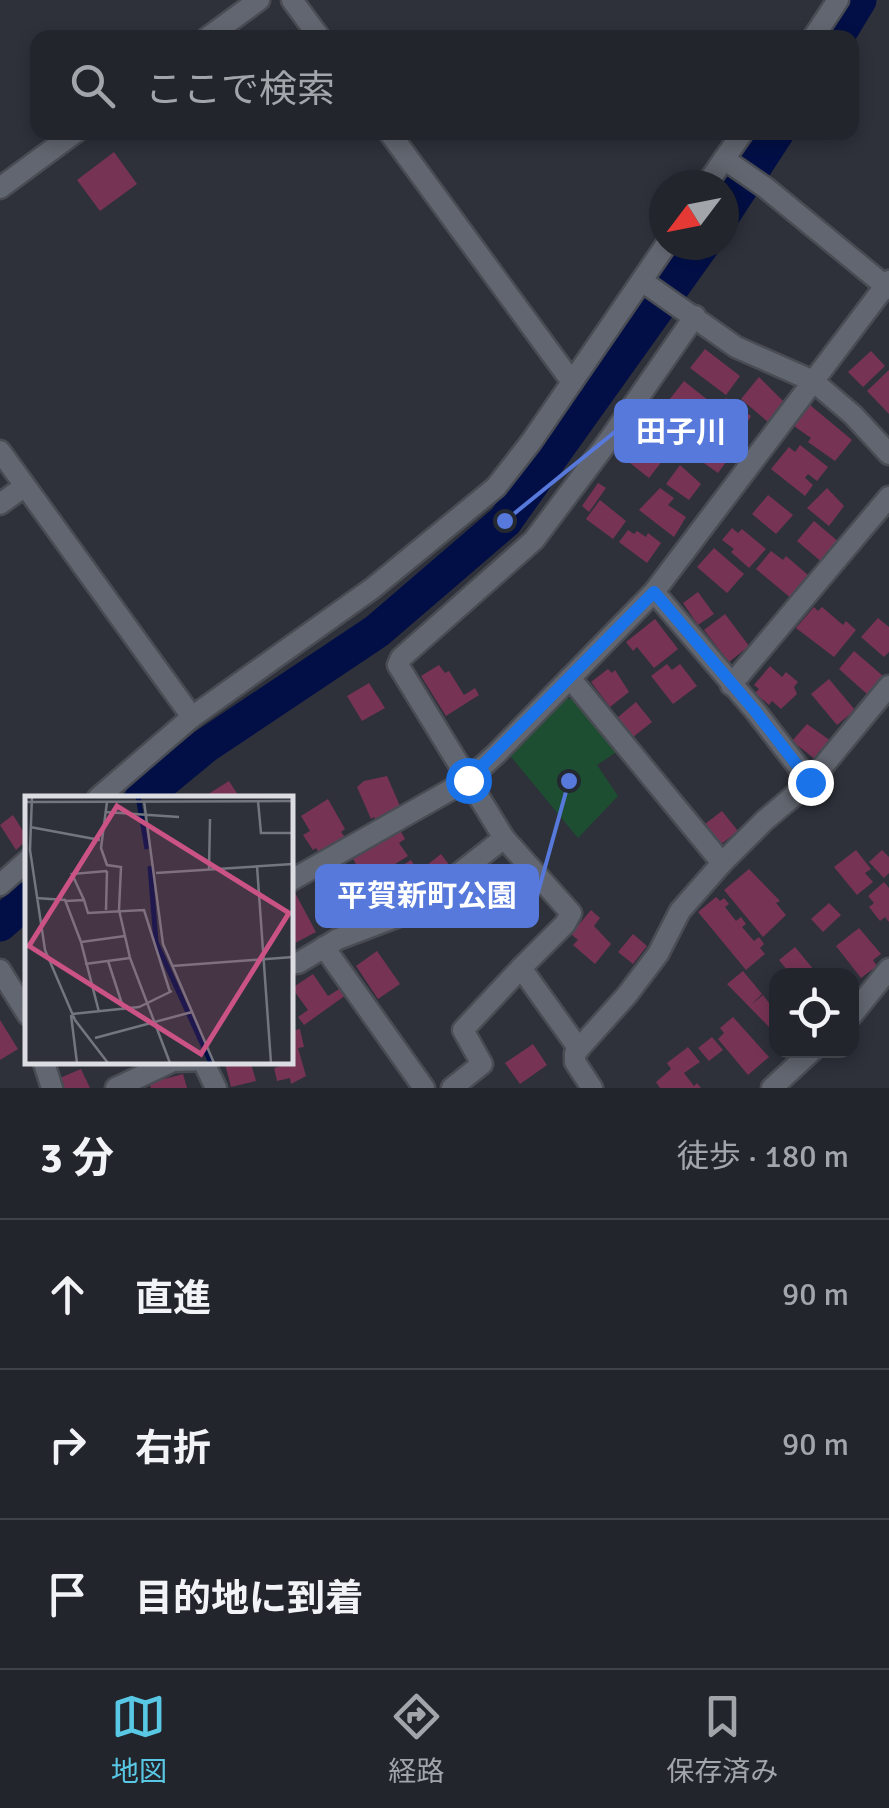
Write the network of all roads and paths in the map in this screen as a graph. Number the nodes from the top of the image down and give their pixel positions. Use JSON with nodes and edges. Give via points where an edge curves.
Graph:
{"nodes":[{"id":1,"x":259,"y":0,"type":"edge"},
{"id":2,"x":292,"y":0,"type":"edge"},
{"id":3,"x":838,"y":0,"type":"edge"},
{"id":4,"x":218,"y":30,"type":"edge"},
{"id":5,"x":314,"y":30,"type":"edge"},
{"id":6,"x":817,"y":30,"type":"edge"},
{"id":7,"x":65,"y":140,"type":"edge"},
{"id":8,"x":395,"y":140,"type":"edge"},
{"id":9,"x":739,"y":140,"type":"edge"},
{"id":10,"x":728,"y":162,"type":"junction"},
{"id":11,"x":720,"y":170,"type":"edge"},
{"id":12,"x":0,"y":188,"type":"edge"},
{"id":13,"x":659,"y":260,"type":"edge"},
{"id":14,"x":647,"y":284,"type":"junction"},
{"id":15,"x":888,"y":285,"type":"edge"},
{"id":16,"x":688,"y":311,"type":"junction"},
{"id":17,"x":572,"y":382,"type":"junction"},
{"id":18,"x":813,"y":382,"type":"junction"},
{"id":19,"x":0,"y":451,"type":"edge"},
{"id":20,"x":889,"y":454,"type":"edge"},
{"id":21,"x":25,"y":486,"type":"junction"},
{"id":22,"x":889,"y":497,"type":"edge"},
{"id":23,"x":0,"y":504,"type":"edge"},
{"id":24,"x":654,"y":592,"type":"junction"},
{"id":25,"x":570,"y":678,"type":"junction"},
{"id":26,"x":732,"y":685,"type":"junction"},
{"id":27,"x":889,"y":686,"type":"edge"},
{"id":28,"x":192,"y":716,"type":"junction"},
{"id":29,"x":468,"y":780,"type":"junction"},
{"id":30,"x":810,"y":782,"type":"junction"},
{"id":31,"x":100,"y":796,"type":"edge"},
{"id":32,"x":504,"y":838,"type":"junction"},
{"id":33,"x":25,"y":863,"type":"edge"},
{"id":34,"x":722,"y":863,"type":"junction"},
{"id":35,"x":292,"y":880,"type":"edge"},
{"id":36,"x":0,"y":885,"type":"edge"},
{"id":37,"x":324,"y":947,"type":"junction"},
{"id":38,"x":293,"y":960,"type":"edge"},
{"id":39,"x":521,"y":968,"type":"junction"},
{"id":40,"x":889,"y":968,"type":"edge"},
{"id":41,"x":0,"y":970,"type":"edge"},
{"id":42,"x":859,"y":1006,"type":"edge"},
{"id":43,"x":25,"y":1010,"type":"edge"},
{"id":44,"x":579,"y":1049,"type":"junction"},
{"id":45,"x":804,"y":1058,"type":"edge"},
{"id":46,"x":44,"y":1063,"type":"edge"},
{"id":47,"x":206,"y":1063,"type":"edge"},
{"id":48,"x":142,"y":1067,"type":"edge"},
{"id":49,"x":52,"y":1088,"type":"edge"},
{"id":50,"x":116,"y":1088,"type":"edge"},
{"id":51,"x":216,"y":1088,"type":"edge"},
{"id":52,"x":424,"y":1088,"type":"edge"},
{"id":53,"x":452,"y":1088,"type":"edge"},
{"id":54,"x":592,"y":1088,"type":"edge"},
{"id":55,"x":772,"y":1088,"type":"edge"}],
"edges":[{"from":1,"to":4,"type":"street"},
{"from":2,"to":5,"type":"street"},
{"from":3,"to":6,"type":"street"},
{"from":7,"to":12,"type":"street"},
{"from":8,"to":17,"type":"street"},
{"from":9,"to":10,"type":"street"},
{"from":10,"to":11,"type":"street"},
{"from":10,"to":15,"type":"street"},
{"from":13,"to":14,"type":"street"},
{"from":14,"to":16,"type":"street"},
{"from":14,"to":17,"type":"street"},
{"from":15,"to":18,"type":"street"},
{"from":16,"to":18,"type":"street","via":[[736,347]]},
{"from":16,"to":29,"type":"street","via":[[609,440],[534,540],[398,666]]},
{"from":17,"to":28,"type":"street","via":[[481,502]]},
{"from":18,"to":20,"type":"street"},
{"from":18,"to":24,"type":"street"},
{"from":19,"to":21,"type":"street"},
{"from":21,"to":23,"type":"street"},
{"from":21,"to":28,"type":"street"},
{"from":22,"to":26,"type":"street"},
{"from":24,"to":25,"type":"street"},
{"from":24,"to":26,"type":"street"},
{"from":25,"to":29,"type":"street"},
{"from":25,"to":34,"type":"street"},
{"from":26,"to":30,"type":"street"},
{"from":27,"to":30,"type":"street"},
{"from":28,"to":31,"type":"street"},
{"from":29,"to":32,"type":"street"},
{"from":29,"to":35,"type":"street"},
{"from":30,"to":34,"type":"street"},
{"from":32,"to":37,"type":"street","via":[[399,916]]},
{"from":32,"to":39,"type":"street","via":[[571,914]]},
{"from":33,"to":36,"type":"street"},
{"from":34,"to":44,"type":"street","via":[[680,911],[627,995]]},
{"from":37,"to":38,"type":"street"},
{"from":37,"to":52,"type":"street"},
{"from":39,"to":44,"type":"street"},
{"from":39,"to":53,"type":"street","via":[[463,1030],[482,1064]]},
{"from":40,"to":42,"type":"street"},
{"from":41,"to":43,"type":"street"},
{"from":44,"to":54,"type":"street","via":[[575,1062]]},
{"from":45,"to":55,"type":"street"},
{"from":46,"to":49,"type":"street"},
{"from":47,"to":51,"type":"street"},
{"from":48,"to":50,"type":"street"}]}
